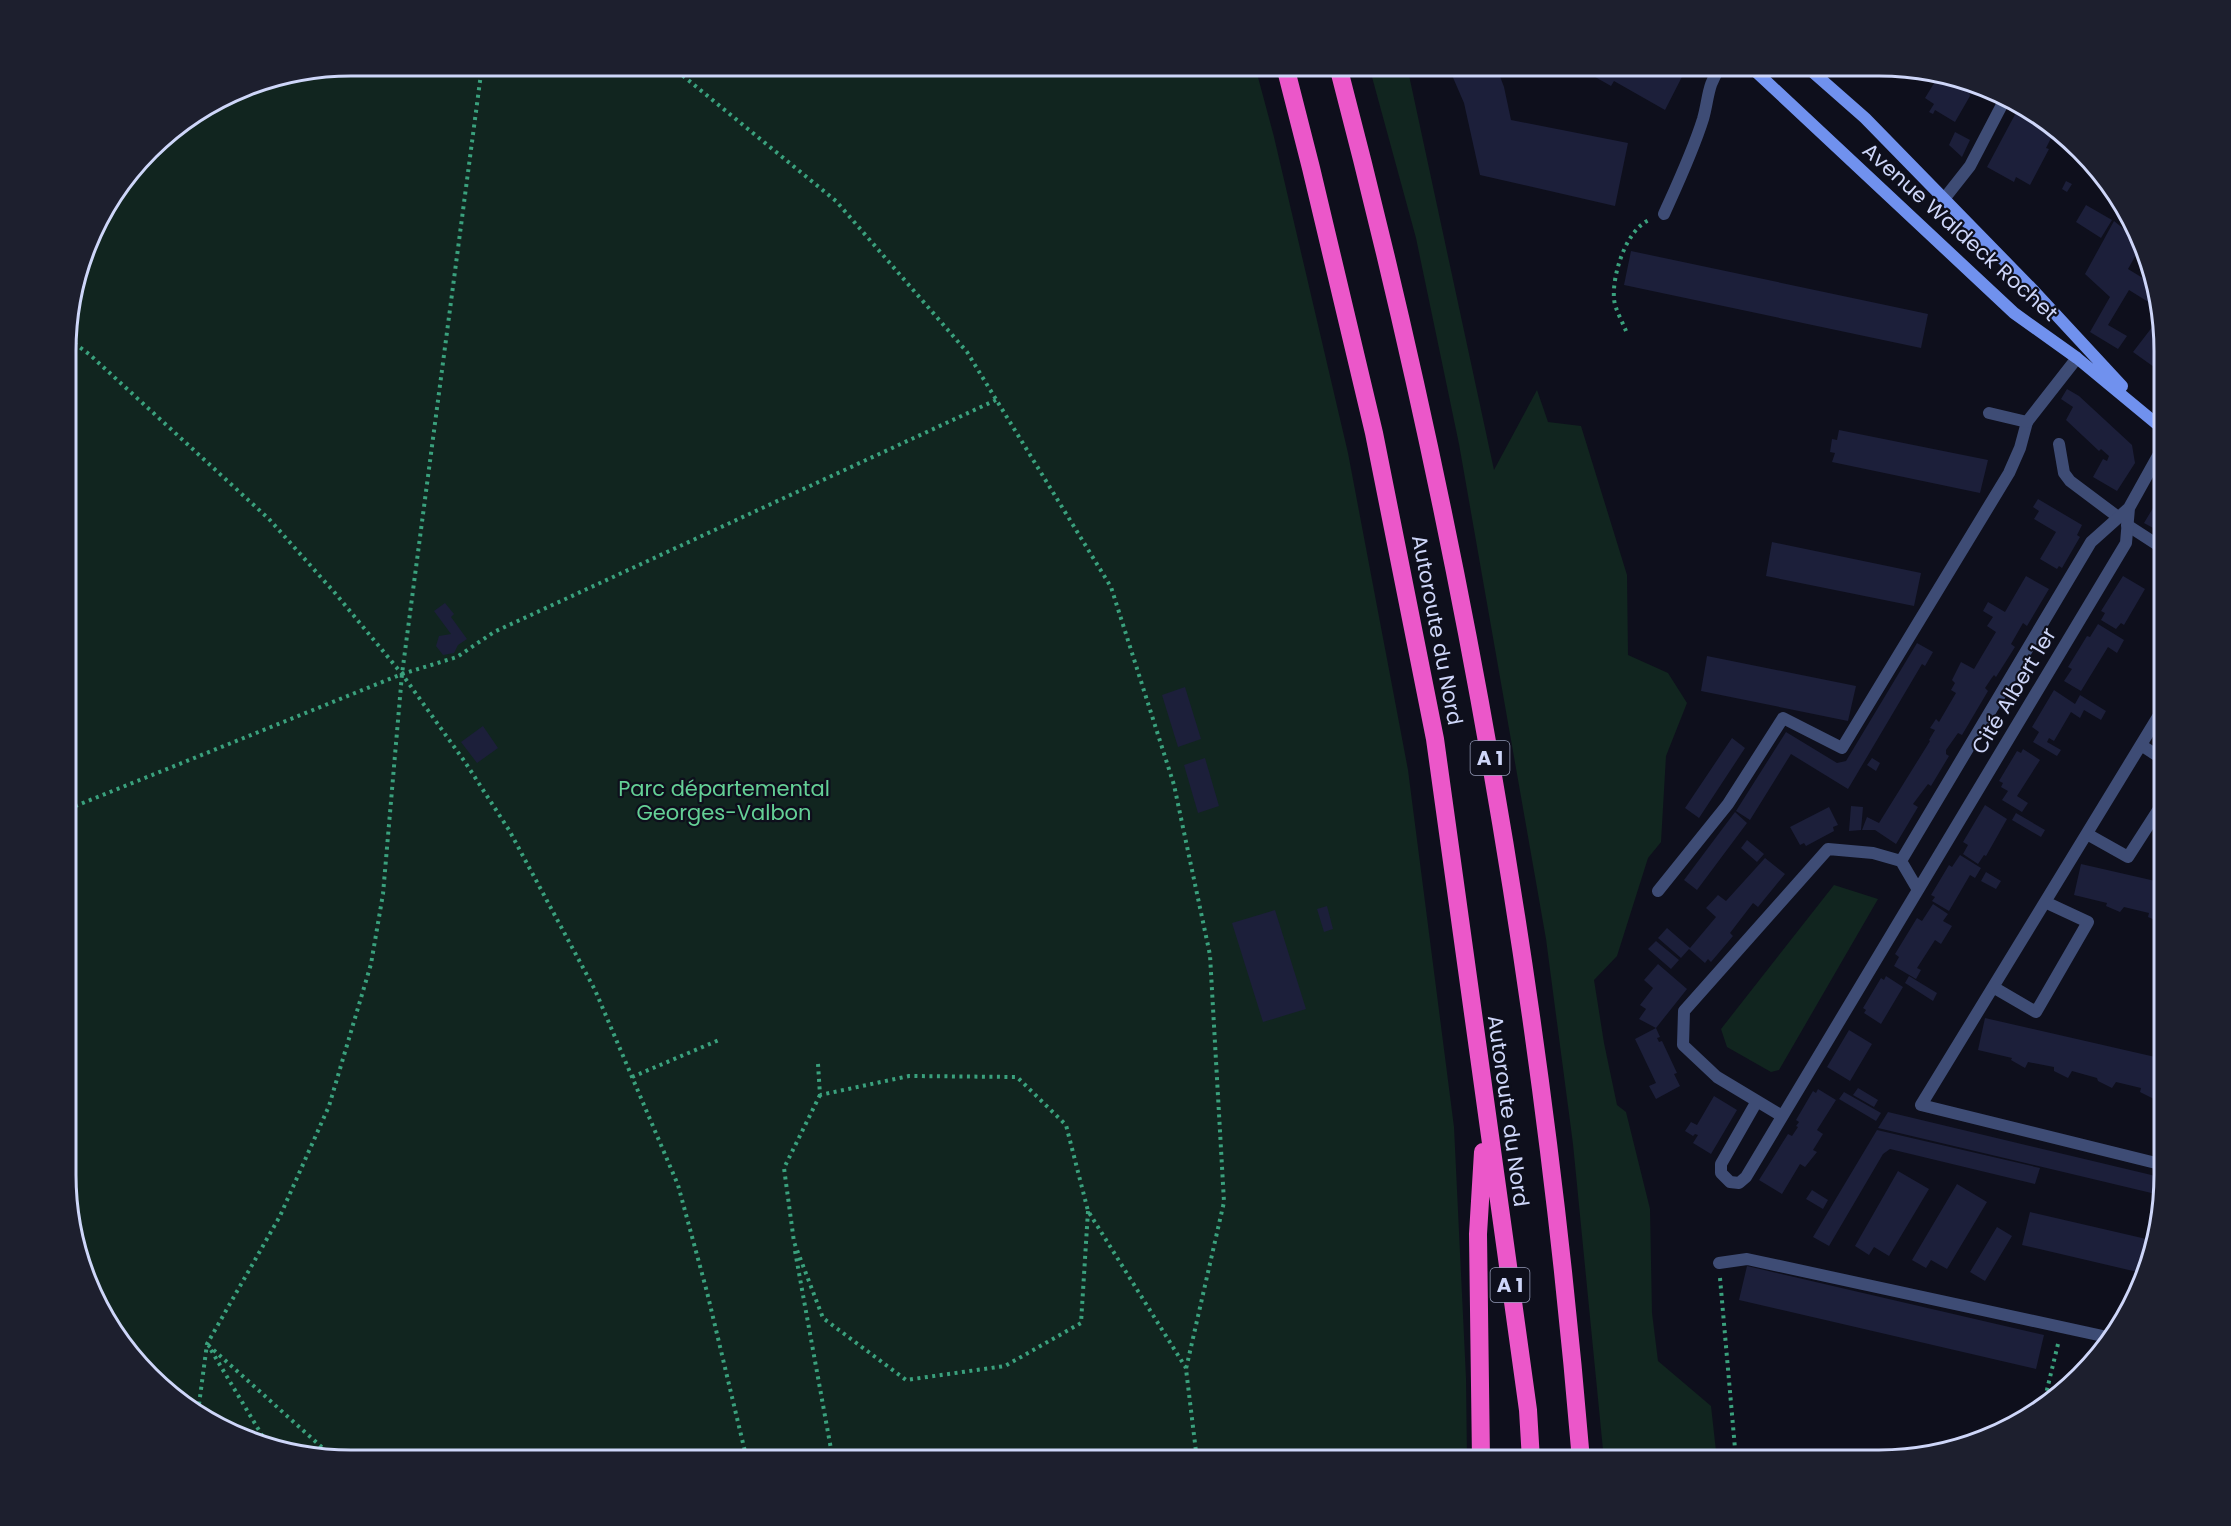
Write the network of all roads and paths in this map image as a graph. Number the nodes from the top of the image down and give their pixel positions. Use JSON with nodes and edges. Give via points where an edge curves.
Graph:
{"nodes":[{"id":1,"x":481,"y":76,"type":"edge"},
{"id":2,"x":683,"y":76,"type":"edge"},
{"id":3,"x":1287,"y":76,"type":"edge"},
{"id":4,"x":1341,"y":76,"type":"edge"},
{"id":5,"x":1713,"y":76,"type":"edge"},
{"id":6,"x":1761,"y":76,"type":"edge"},
{"id":7,"x":1820,"y":76,"type":"edge"},
{"id":8,"x":2002,"y":105,"type":"edge"},
{"id":9,"x":1944,"y":199,"type":"junction"},
{"id":10,"x":1664,"y":214,"type":"joint"},
{"id":11,"x":1626,"y":331,"type":"dead end"},
{"id":12,"x":76,"y":345,"type":"edge"},
{"id":13,"x":2077,"y":358,"type":"junction"},
{"id":14,"x":996,"y":400,"type":"junction"},
{"id":15,"x":1989,"y":413,"type":"dead end"},
{"id":16,"x":2151,"y":418,"type":"junction"},
{"id":17,"x":2154,"y":421,"type":"edge"},
{"id":18,"x":2027,"y":422,"type":"junction"},
{"id":19,"x":2059,"y":444,"type":"dead end"},
{"id":20,"x":2154,"y":463,"type":"edge"},
{"id":21,"x":2123,"y":521,"type":"junction"},
{"id":22,"x":2154,"y":542,"type":"edge"},
{"id":23,"x":402,"y":674,"type":"junction"},
{"id":24,"x":2154,"y":724,"type":"edge"},
{"id":25,"x":2141,"y":745,"type":"junction"},
{"id":26,"x":2154,"y":753,"type":"edge"},
{"id":27,"x":76,"y":806,"type":"edge"},
{"id":28,"x":2154,"y":817,"type":"edge"},
{"id":29,"x":2087,"y":834,"type":"junction"},
{"id":30,"x":1901,"y":861,"type":"junction"},
{"id":31,"x":1917,"y":890,"type":"junction"},
{"id":32,"x":1658,"y":891,"type":"dead end"},
{"id":33,"x":2046,"y":902,"type":"junction"},
{"id":34,"x":1993,"y":987,"type":"junction"},
{"id":35,"x":718,"y":1040,"type":"dead end"},
{"id":36,"x":818,"y":1064,"type":"dead end"},
{"id":37,"x":632,"y":1077,"type":"junction"},
{"id":38,"x":820,"y":1095,"type":"junction"},
{"id":39,"x":1757,"y":1101,"type":"junction"},
{"id":40,"x":1486,"y":1111,"type":"junction"},
{"id":41,"x":1782,"y":1116,"type":"junction"},
{"id":42,"x":2154,"y":1163,"type":"edge"},
{"id":43,"x":1088,"y":1211,"type":"junction"},
{"id":44,"x":794,"y":1242,"type":"junction"},
{"id":45,"x":1719,"y":1263,"type":"joint"},
{"id":46,"x":2062,"y":1327,"type":"junction"},
{"id":47,"x":2102,"y":1336,"type":"edge"},
{"id":48,"x":207,"y":1344,"type":"junction"},
{"id":49,"x":1186,"y":1369,"type":"junction"},
{"id":50,"x":2046,"y":1394,"type":"edge"},
{"id":51,"x":199,"y":1403,"type":"edge"},
{"id":52,"x":261,"y":1434,"type":"edge"},
{"id":53,"x":323,"y":1448,"type":"edge"},
{"id":54,"x":745,"y":1450,"type":"edge"},
{"id":55,"x":831,"y":1450,"type":"edge"},
{"id":56,"x":1196,"y":1450,"type":"edge"},
{"id":57,"x":1481,"y":1450,"type":"edge"},
{"id":58,"x":1530,"y":1450,"type":"edge"},
{"id":59,"x":1580,"y":1450,"type":"edge"},
{"id":60,"x":1735,"y":1450,"type":"edge"}],
"edges":[{"from":1,"to":23,"type":"path"},
{"from":2,"to":14,"type":"path","via":[[836,201],[967,352]]},
{"from":3,"to":40,"type":"highway","name":"Autoroute du Nord","number":"A 1","via":[[1353,339],[1435,739]]},
{"from":4,"to":59,"type":"highway","name":"Autoroute du Nord","number":"A 1","via":[[1405,336],[1486,735],[1542,1094]]},
{"from":5,"to":10,"type":"street","via":[[1704,117]]},
{"from":6,"to":13,"type":"main road","name":"Avenue Waldeck Rochet","via":[[2014,313]]},
{"from":7,"to":9,"type":"main road","name":"Avenue Waldeck Rochet"},
{"from":8,"to":9,"type":"street","via":[[1971,166]]},
{"from":9,"to":16,"type":"main road","name":"Avenue Waldeck Rochet"},
{"from":10,"to":11,"type":"path","via":[[1640,224],[1619,258],[1614,300]]},
{"from":12,"to":23,"type":"path","via":[[269,519]]},
{"from":13,"to":16,"type":"main road","name":"Avenue Waldeck Rochet"},
{"from":13,"to":18,"type":"street"},
{"from":14,"to":23,"type":"path","via":[[494,632],[457,657]]},
{"from":14,"to":49,"type":"path","via":[[1111,587],[1174,785],[1210,955],[1224,1202]]},
{"from":15,"to":18,"type":"street"},
{"from":16,"to":17,"type":"main road","name":"Avenue Waldeck Rochet"},
{"from":18,"to":32,"type":"street","via":[[2009,473],[1842,748],[1783,718],[1728,804]]},
{"from":19,"to":21,"type":"street","via":[[2067,477]]},
{"from":20,"to":21,"type":"street","name":"Cité Albert 1er"},
{"from":21,"to":22,"type":"street"},
{"from":21,"to":30,"type":"street","name":"Cité Albert 1er","via":[[2091,542]]},
{"from":21,"to":31,"type":"street","name":"Cité Albert 1er","via":[[2126,543]]},
{"from":23,"to":27,"type":"path"},
{"from":23,"to":37,"type":"path","via":[[509,830],[595,990]]},
{"from":23,"to":48,"type":"path","via":[[383,894],[371,964],[329,1106],[280,1216]]},
{"from":24,"to":25,"type":"street"},
{"from":25,"to":26,"type":"street"},
{"from":25,"to":29,"type":"street"},
{"from":28,"to":29,"type":"street","via":[[2128,857]]},
{"from":29,"to":33,"type":"street"},
{"from":30,"to":31,"type":"street"},
{"from":30,"to":39,"type":"street","via":[[1873,853],[1828,849],[1684,1011],[1683,1045],[1717,1077]]},
{"from":31,"to":41,"type":"street","name":"Cité Albert 1er"},
{"from":33,"to":34,"type":"street"},
{"from":33,"to":34,"type":"street","via":[[2088,922],[2036,1012]]},
{"from":34,"to":42,"type":"street","via":[[1921,1105]]},
{"from":35,"to":37,"type":"path"},
{"from":36,"to":38,"type":"path"},
{"from":37,"to":54,"type":"path","via":[[678,1185]]},
{"from":38,"to":43,"type":"path","via":[[909,1076],[1017,1077],[1066,1125]]},
{"from":38,"to":44,"type":"path","via":[[784,1168]]},
{"from":39,"to":41,"type":"street"},
{"from":39,"to":41,"type":"street","name":"Cité Albert 1er","via":[[1721,1164],[1726,1180],[1739,1183],[1746,1177]]},
{"from":40,"to":57,"type":"highway","via":[[1478,1234]]},
{"from":40,"to":58,"type":"highway","name":"Autoroute du Nord","number":"A 1"},
{"from":43,"to":44,"type":"path","via":[[1081,1323],[1005,1366],[906,1380],[823,1318]]},
{"from":43,"to":49,"type":"path"},
{"from":44,"to":55,"type":"path"},
{"from":45,"to":46,"type":"street","via":[[1747,1259]]},
{"from":45,"to":60,"type":"path"},
{"from":46,"to":47,"type":"street"},
{"from":46,"to":50,"type":"path"},
{"from":48,"to":51,"type":"path"},
{"from":48,"to":52,"type":"path"},
{"from":48,"to":53,"type":"path"},
{"from":49,"to":56,"type":"path"}]}
